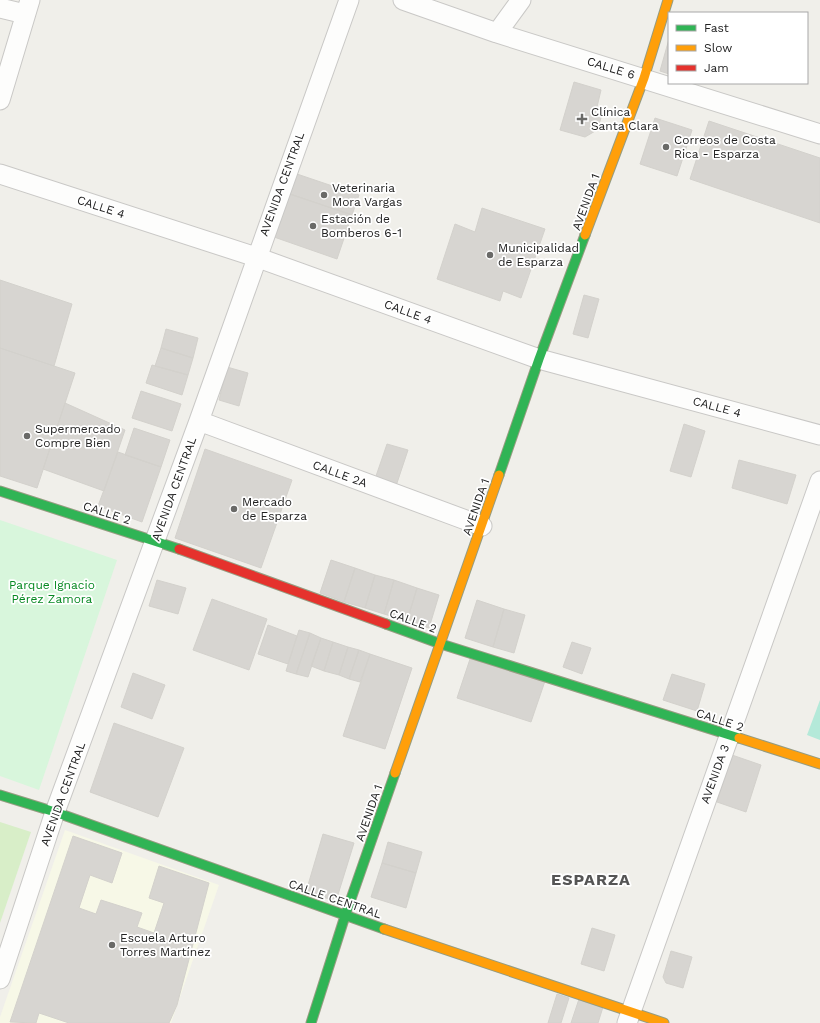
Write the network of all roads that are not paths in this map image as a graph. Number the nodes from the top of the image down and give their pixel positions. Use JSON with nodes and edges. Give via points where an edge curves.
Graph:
{"nodes":[{"id":1,"x":349,"y":0,"type":"edge"},
{"id":2,"x":403,"y":0,"type":"edge"},
{"id":3,"x":521,"y":0,"type":"edge"},
{"id":4,"x":668,"y":0,"type":"edge"},
{"id":5,"x":28,"y":7,"type":"edge"},
{"id":6,"x":0,"y":8,"type":"edge"},
{"id":7,"x":497,"y":33,"type":"junction"},
{"id":8,"x":644,"y":78,"type":"junction"},
{"id":9,"x":0,"y":100,"type":"edge"},
{"id":10,"x":820,"y":134,"type":"edge"},
{"id":11,"x":0,"y":174,"type":"edge"},
{"id":12,"x":256,"y":257,"type":"junction"},
{"id":13,"x":539,"y":359,"type":"junction"},
{"id":14,"x":199,"y":421,"type":"junction"},
{"id":15,"x":820,"y":435,"type":"edge"},
{"id":16,"x":820,"y":481,"type":"edge"},
{"id":17,"x":0,"y":490,"type":"edge"},
{"id":18,"x":482,"y":526,"type":"junction"},
{"id":19,"x":155,"y":542,"type":"junction"},
{"id":20,"x":441,"y":644,"type":"junction"},
{"id":21,"x":729,"y":735,"type":"junction"},
{"id":22,"x":820,"y":764,"type":"edge"},
{"id":23,"x":0,"y":794,"type":"edge"},
{"id":24,"x":55,"y":812,"type":"junction"},
{"id":25,"x":346,"y":916,"type":"junction"},
{"id":26,"x":0,"y":979,"type":"edge"},
{"id":27,"x":628,"y":1017,"type":"edge"},
{"id":28,"x":311,"y":1023,"type":"edge"},
{"id":29,"x":664,"y":1023,"type":"edge"}],
"edges":[{"from":1,"to":12,"type":"street","name":"AVENIDA CENTRAL"},
{"from":2,"to":7,"type":"street","name":"CALLE 6"},
{"from":3,"to":7,"type":"street"},
{"from":4,"to":8,"type":"street","name":"AVENIDA 1"},
{"from":5,"to":6,"type":"street"},
{"from":5,"to":9,"type":"street"},
{"from":7,"to":8,"type":"street","name":"CALLE 6"},
{"from":8,"to":10,"type":"street","name":"CALLE 6"},
{"from":8,"to":13,"type":"street","name":"AVENIDA 1"},
{"from":11,"to":12,"type":"street","name":"CALLE 4"},
{"from":12,"to":13,"type":"street","name":"CALLE 4"},
{"from":12,"to":14,"type":"street","name":"AVENIDA CENTRAL"},
{"from":13,"to":15,"type":"street","name":"CALLE 4"},
{"from":13,"to":18,"type":"street","name":"AVENIDA 1"},
{"from":14,"to":18,"type":"street","name":"CALLE 2A"},
{"from":14,"to":19,"type":"street","name":"AVENIDA CENTRAL"},
{"from":16,"to":21,"type":"street","name":"AVENIDA 3"},
{"from":17,"to":19,"type":"street","name":"CALLE 2"},
{"from":18,"to":20,"type":"street","name":"AVENIDA 1"},
{"from":19,"to":20,"type":"street","name":"CALLE 2"},
{"from":19,"to":24,"type":"street","name":"AVENIDA CENTRAL"},
{"from":20,"to":21,"type":"street","name":"CALLE 2"},
{"from":20,"to":25,"type":"street","name":"AVENIDA 1"},
{"from":21,"to":22,"type":"street","name":"CALLE 2"},
{"from":21,"to":27,"type":"street","name":"AVENIDA 3"},
{"from":23,"to":24,"type":"street","name":"CALLE CENTRAL"},
{"from":24,"to":25,"type":"street","name":"CALLE CENTRAL"},
{"from":24,"to":26,"type":"street","name":"AVENIDA CENTRAL"},
{"from":25,"to":27,"type":"street","name":"CALLE CENTRAL"},
{"from":25,"to":28,"type":"street","name":"AVENIDA 1"},
{"from":27,"to":29,"type":"street","name":"CALLE CENTRAL"}]}
